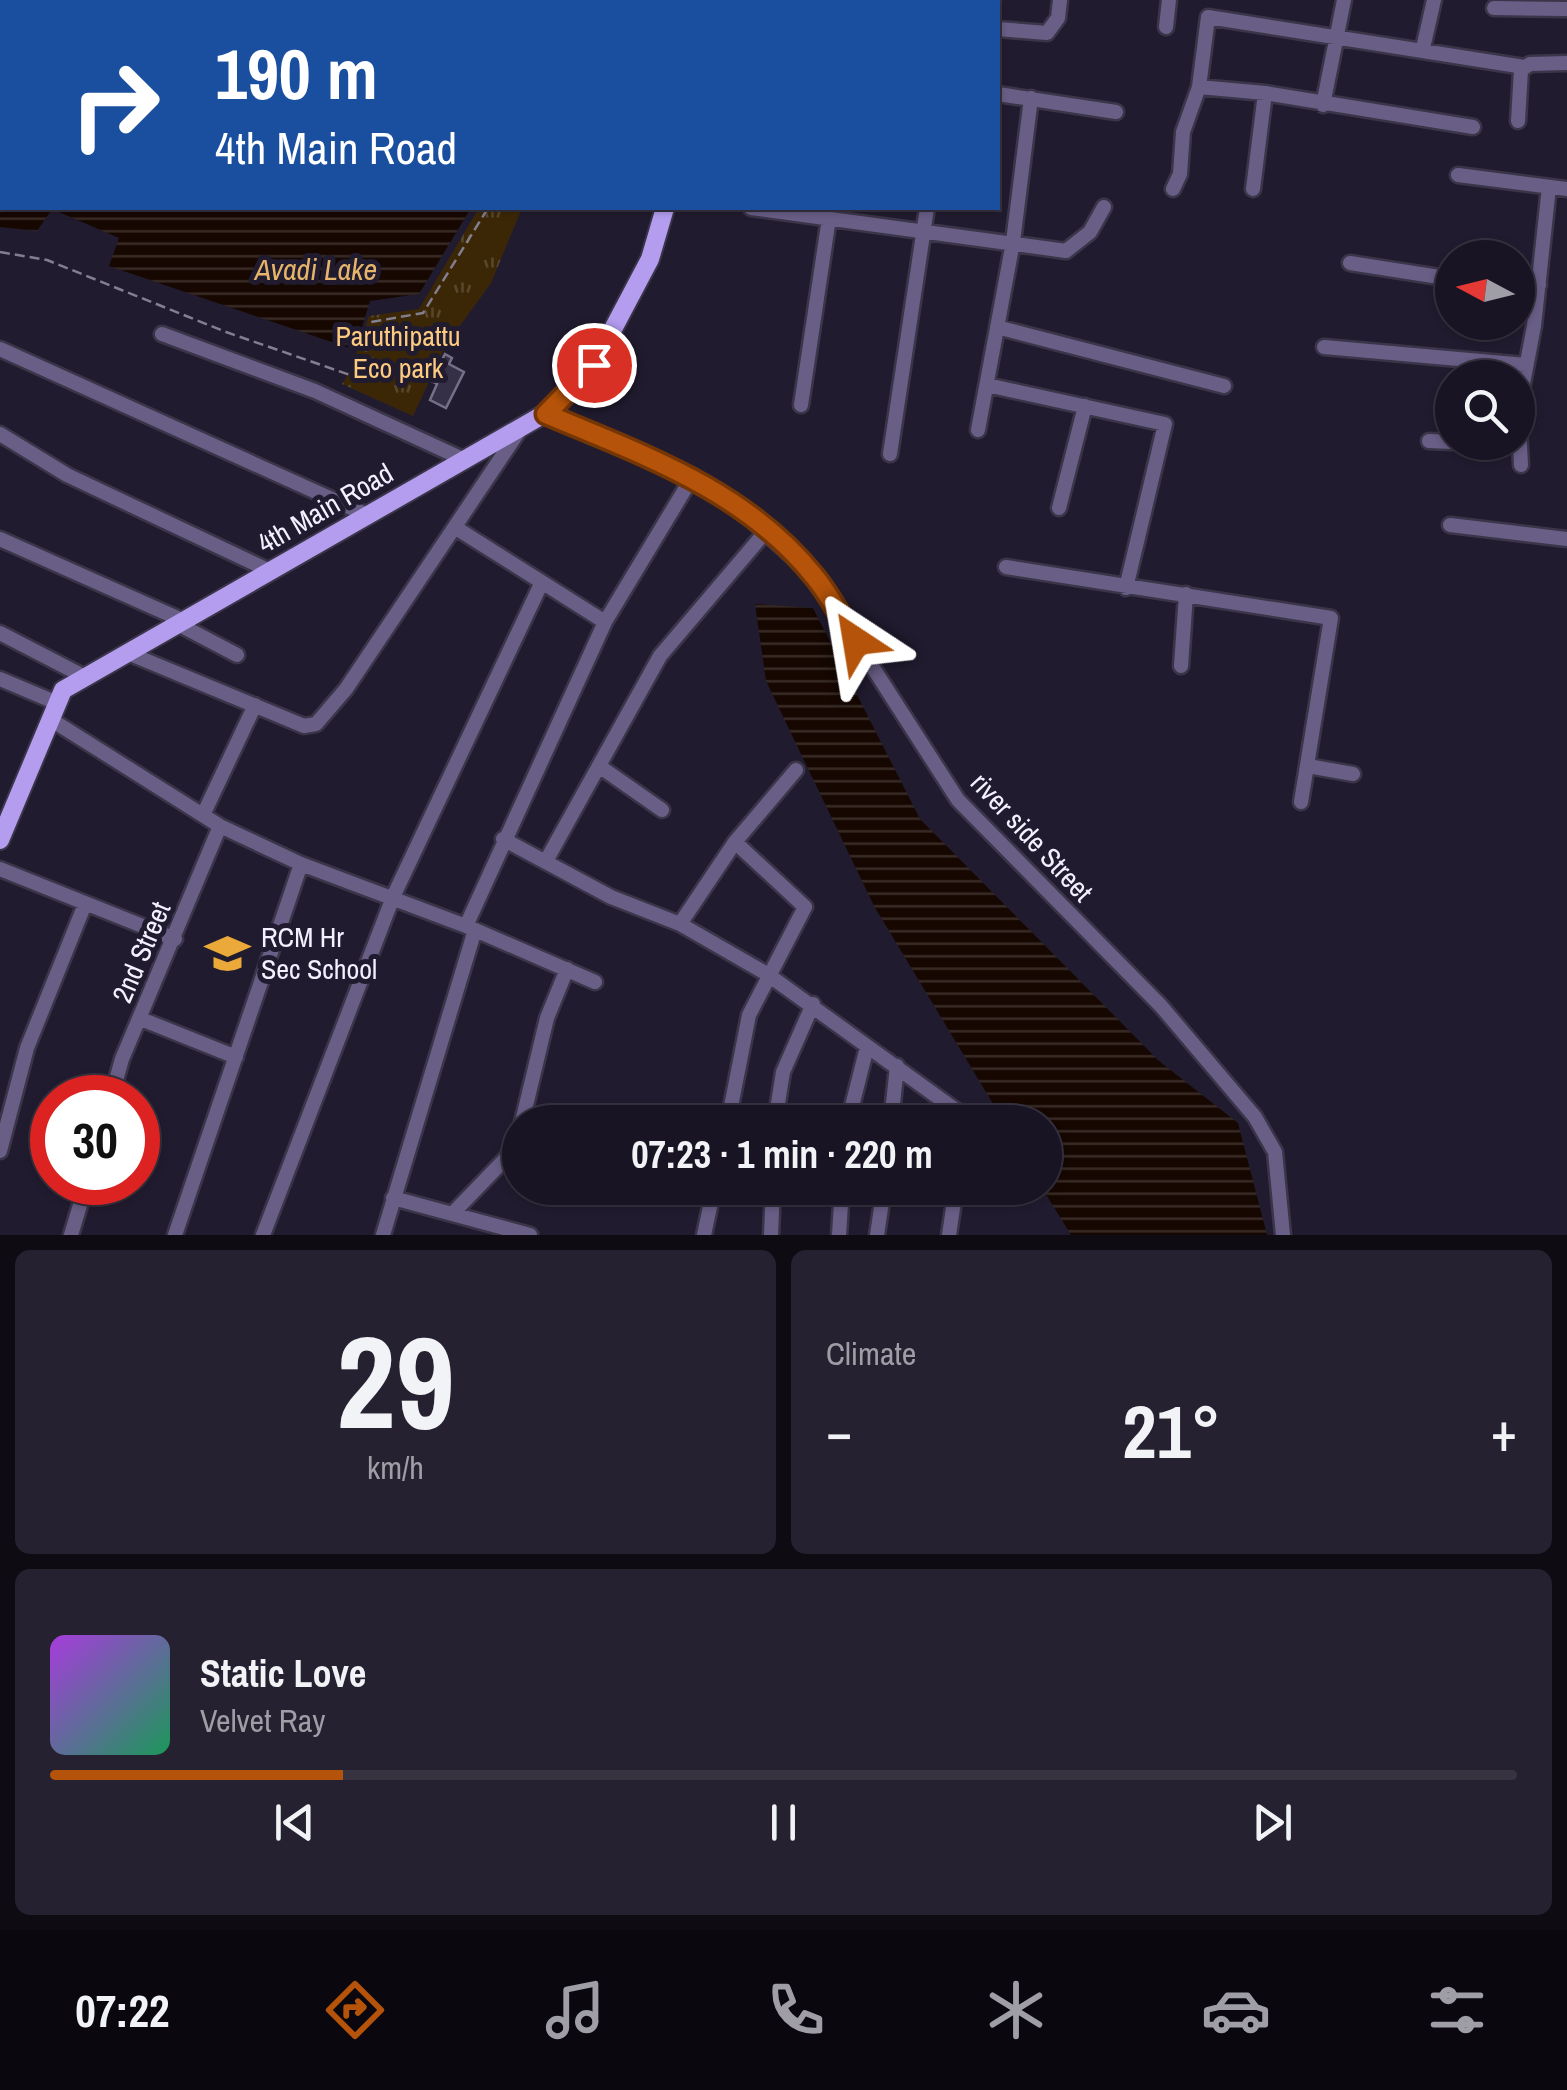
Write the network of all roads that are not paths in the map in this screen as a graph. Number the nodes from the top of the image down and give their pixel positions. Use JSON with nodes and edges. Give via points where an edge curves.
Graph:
{"nodes":[{"id":1,"x":1060,"y":0,"type":"edge"},
{"id":2,"x":1169,"y":0,"type":"edge"},
{"id":3,"x":1344,"y":0,"type":"edge"},
{"id":4,"x":1434,"y":0,"type":"edge"},
{"id":5,"x":1494,"y":8,"type":"dead end"},
{"id":6,"x":1567,"y":9,"type":"edge"},
{"id":7,"x":1166,"y":27,"type":"dead end"},
{"id":8,"x":1000,"y":29,"type":"edge"},
{"id":9,"x":1336,"y":38,"type":"junction"},
{"id":10,"x":1423,"y":48,"type":"junction"},
{"id":11,"x":1567,"y":63,"type":"edge"},
{"id":12,"x":1524,"y":67,"type":"junction"},
{"id":13,"x":1199,"y":87,"type":"junction"},
{"id":14,"x":1265,"y":93,"type":"junction"},
{"id":15,"x":1000,"y":94,"type":"edge"},
{"id":16,"x":1031,"y":98,"type":"junction"},
{"id":17,"x":1324,"y":104,"type":"junction"},
{"id":18,"x":1116,"y":112,"type":"dead end"},
{"id":19,"x":1518,"y":121,"type":"dead end"},
{"id":20,"x":1473,"y":127,"type":"dead end"},
{"id":21,"x":1458,"y":175,"type":"dead end"},
{"id":22,"x":1550,"y":187,"type":"junction"},
{"id":23,"x":1173,"y":189,"type":"dead end"},
{"id":24,"x":1252,"y":189,"type":"dead end"},
{"id":25,"x":1567,"y":189,"type":"edge"},
{"id":26,"x":1104,"y":206,"type":"dead end"},
{"id":27,"x":664,"y":210,"type":"edge"},
{"id":28,"x":779,"y":210,"type":"edge"},
{"id":29,"x":927,"y":210,"type":"edge"},
{"id":30,"x":833,"y":215,"type":"edge"},
{"id":31,"x":924,"y":230,"type":"junction"},
{"id":32,"x":1013,"y":242,"type":"junction"},
{"id":33,"x":1350,"y":263,"type":"dead end"},
{"id":34,"x":1435,"y":276,"type":"edge"},
{"id":35,"x":1535,"y":285,"type":"edge"},
{"id":36,"x":1539,"y":285,"type":"junction"},
{"id":37,"x":997,"y":327,"type":"junction"},
{"id":38,"x":162,"y":334,"type":"dead end"},
{"id":39,"x":1324,"y":347,"type":"dead end"},
{"id":40,"x":0,"y":349,"type":"edge"},
{"id":41,"x":1478,"y":360,"type":"edge"},
{"id":42,"x":1527,"y":360,"type":"edge"},
{"id":43,"x":986,"y":385,"type":"junction"},
{"id":44,"x":1224,"y":386,"type":"dead end"},
{"id":45,"x":801,"y":406,"type":"dead end"},
{"id":46,"x":1085,"y":406,"type":"junction"},
{"id":47,"x":546,"y":414,"type":"junction"},
{"id":48,"x":522,"y":427,"type":"junction"},
{"id":49,"x":978,"y":430,"type":"dead end"},
{"id":50,"x":0,"y":434,"type":"edge"},
{"id":51,"x":1429,"y":441,"type":"dead end"},
{"id":52,"x":1435,"y":441,"type":"edge"},
{"id":53,"x":890,"y":454,"type":"dead end"},
{"id":54,"x":465,"y":460,"type":"junction"},
{"id":55,"x":1520,"y":460,"type":"edge"},
{"id":56,"x":1521,"y":465,"type":"dead end"},
{"id":57,"x":693,"y":476,"type":"junction"},
{"id":58,"x":1059,"y":508,"type":"dead end"},
{"id":59,"x":368,"y":516,"type":"junction"},
{"id":60,"x":1450,"y":525,"type":"dead end"},
{"id":61,"x":456,"y":528,"type":"junction"},
{"id":62,"x":767,"y":530,"type":"junction"},
{"id":63,"x":0,"y":538,"type":"edge"},
{"id":64,"x":1567,"y":539,"type":"edge"},
{"id":65,"x":1006,"y":567,"type":"dead end"},
{"id":66,"x":270,"y":571,"type":"junction"},
{"id":67,"x":542,"y":582,"type":"junction"},
{"id":68,"x":1126,"y":588,"type":"junction"},
{"id":69,"x":1186,"y":594,"type":"junction"},
{"id":70,"x":181,"y":622,"type":"junction"},
{"id":71,"x":605,"y":622,"type":"junction"},
{"id":72,"x":0,"y":633,"type":"edge"},
{"id":73,"x":128,"y":653,"type":"junction"},
{"id":74,"x":237,"y":655,"type":"dead end"},
{"id":75,"x":1181,"y":666,"type":"dead end"},
{"id":76,"x":85,"y":678,"type":"junction"},
{"id":77,"x":0,"y":679,"type":"edge"},
{"id":78,"x":255,"y":706,"type":"junction"},
{"id":79,"x":54,"y":711,"type":"junction"},
{"id":80,"x":599,"y":766,"type":"junction"},
{"id":81,"x":1308,"y":766,"type":"junction"},
{"id":82,"x":796,"y":770,"type":"dead end"},
{"id":83,"x":1353,"y":774,"type":"dead end"},
{"id":84,"x":1301,"y":802,"type":"dead end"},
{"id":85,"x":662,"y":810,"type":"dead end"},
{"id":86,"x":203,"y":814,"type":"junction"},
{"id":87,"x":220,"y":826,"type":"junction"},
{"id":88,"x":503,"y":839,"type":"junction"},
{"id":89,"x":0,"y":840,"type":"edge"},
{"id":90,"x":735,"y":842,"type":"junction"},
{"id":91,"x":546,"y":861,"type":"junction"},
{"id":92,"x":300,"y":864,"type":"junction"},
{"id":93,"x":0,"y":869,"type":"edge"},
{"id":94,"x":393,"y":898,"type":"junction"},
{"id":95,"x":85,"y":904,"type":"junction"},
{"id":96,"x":680,"y":924,"type":"junction"},
{"id":97,"x":470,"y":929,"type":"junction"},
{"id":98,"x":175,"y":939,"type":"junction"},
{"id":99,"x":567,"y":969,"type":"junction"},
{"id":100,"x":767,"y":974,"type":"junction"},
{"id":101,"x":595,"y":982,"type":"dead end"},
{"id":102,"x":813,"y":1004,"type":"junction"},
{"id":103,"x":141,"y":1018,"type":"junction"},
{"id":104,"x":867,"y":1047,"type":"junction"},
{"id":105,"x":236,"y":1056,"type":"junction"},
{"id":106,"x":896,"y":1066,"type":"junction"},
{"id":107,"x":120,"y":1075,"type":"edge"},
{"id":108,"x":526,"y":1105,"type":"edge"},
{"id":109,"x":731,"y":1105,"type":"edge"},
{"id":110,"x":778,"y":1105,"type":"edge"},
{"id":111,"x":852,"y":1105,"type":"edge"},
{"id":112,"x":893,"y":1105,"type":"edge"},
{"id":113,"x":949,"y":1105,"type":"edge"},
{"id":114,"x":0,"y":1151,"type":"edge"},
{"id":115,"x":502,"y":1162,"type":"edge"},
{"id":116,"x":393,"y":1198,"type":"junction"},
{"id":117,"x":80,"y":1205,"type":"edge"},
{"id":118,"x":710,"y":1205,"type":"edge"},
{"id":119,"x":772,"y":1205,"type":"edge"},
{"id":120,"x":841,"y":1205,"type":"edge"},
{"id":121,"x":881,"y":1205,"type":"edge"},
{"id":122,"x":953,"y":1205,"type":"edge"},
{"id":123,"x":454,"y":1212,"type":"junction"},
{"id":124,"x":490,"y":1229,"type":"edge"},
{"id":125,"x":71,"y":1235,"type":"edge"},
{"id":126,"x":175,"y":1235,"type":"edge"},
{"id":127,"x":263,"y":1235,"type":"edge"},
{"id":128,"x":383,"y":1235,"type":"edge"},
{"id":129,"x":530,"y":1235,"type":"edge"},
{"id":130,"x":704,"y":1235,"type":"edge"},
{"id":131,"x":771,"y":1235,"type":"edge"},
{"id":132,"x":839,"y":1235,"type":"edge"},
{"id":133,"x":877,"y":1235,"type":"edge"},
{"id":134,"x":948,"y":1235,"type":"edge"},
{"id":135,"x":1282,"y":1235,"type":"edge"}],
"edges":[{"from":1,"to":8,"type":"street","via":[[1047,32]]},
{"from":2,"to":7,"type":"street"},
{"from":3,"to":9,"type":"street"},
{"from":4,"to":10,"type":"street"},
{"from":5,"to":6,"type":"street"},
{"from":9,"to":10,"type":"street"},
{"from":9,"to":13,"type":"street","via":[[1208,17]]},
{"from":9,"to":17,"type":"street"},
{"from":10,"to":12,"type":"street"},
{"from":11,"to":12,"type":"street"},
{"from":12,"to":19,"type":"street"},
{"from":13,"to":14,"type":"street"},
{"from":13,"to":23,"type":"street"},
{"from":14,"to":17,"type":"street"},
{"from":14,"to":24,"type":"street"},
{"from":15,"to":16,"type":"street"},
{"from":16,"to":18,"type":"street"},
{"from":16,"to":32,"type":"street"},
{"from":17,"to":20,"type":"street"},
{"from":21,"to":22,"type":"street"},
{"from":22,"to":25,"type":"street"},
{"from":22,"to":36,"type":"street"},
{"from":26,"to":32,"type":"street","via":[[1090,232],[1066,251]]},
{"from":27,"to":47,"type":"main road","name":"4th Main Road","via":[[650,259],[594,365]]},
{"from":28,"to":30,"type":"street"},
{"from":29,"to":31,"type":"street"},
{"from":30,"to":31,"type":"street"},
{"from":30,"to":45,"type":"street"},
{"from":31,"to":32,"type":"street"},
{"from":31,"to":53,"type":"street"},
{"from":32,"to":37,"type":"street"},
{"from":33,"to":34,"type":"street"},
{"from":35,"to":36,"type":"street"},
{"from":36,"to":42,"type":"street"},
{"from":37,"to":43,"type":"street"},
{"from":37,"to":44,"type":"street"},
{"from":38,"to":54,"type":"street","via":[[315,391]]},
{"from":39,"to":41,"type":"street"},
{"from":40,"to":59,"type":"street"},
{"from":43,"to":46,"type":"street"},
{"from":43,"to":49,"type":"street"},
{"from":46,"to":58,"type":"street"},
{"from":46,"to":68,"type":"street","via":[[1165,424]]},
{"from":47,"to":48,"type":"main road","name":"4th Main Road"},
{"from":47,"to":57,"type":"street","name":"river side Street"},
{"from":48,"to":54,"type":"main road","name":"4th Main Road"},
{"from":48,"to":61,"type":"street"},
{"from":50,"to":66,"type":"street","via":[[67,475]]},
{"from":51,"to":52,"type":"street"},
{"from":54,"to":59,"type":"main road","name":"4th Main Road"},
{"from":55,"to":56,"type":"street"},
{"from":57,"to":62,"type":"street","name":"river side Street"},
{"from":57,"to":71,"type":"street"},
{"from":59,"to":66,"type":"main road","name":"4th Main Road"},
{"from":60,"to":64,"type":"street"},
{"from":61,"to":67,"type":"street"},
{"from":61,"to":78,"type":"street","via":[[316,724],[304,726]]},
{"from":62,"to":80,"type":"street","via":[[660,656]]},
{"from":62,"to":135,"type":"street","name":"river side Street","via":[[814,576],[958,800],[1160,1006],[1255,1117],[1275,1152]]},
{"from":63,"to":70,"type":"street"},
{"from":65,"to":68,"type":"street"},
{"from":66,"to":70,"type":"main road","name":"4th Main Road"},
{"from":67,"to":71,"type":"street"},
{"from":67,"to":94,"type":"street"},
{"from":68,"to":69,"type":"street"},
{"from":69,"to":75,"type":"street"},
{"from":69,"to":81,"type":"street","via":[[1332,618]]},
{"from":70,"to":73,"type":"main road","name":"4th Main Road"},
{"from":70,"to":74,"type":"street"},
{"from":71,"to":88,"type":"street"},
{"from":72,"to":76,"type":"street"},
{"from":73,"to":76,"type":"main road","name":"4th Main Road"},
{"from":73,"to":78,"type":"street"},
{"from":76,"to":79,"type":"main road","name":"4th Main Road","via":[[63,690]]},
{"from":77,"to":79,"type":"street"},
{"from":78,"to":86,"type":"street"},
{"from":79,"to":86,"type":"street"},
{"from":79,"to":89,"type":"main road","name":"4th Main Road"},
{"from":80,"to":85,"type":"street"},
{"from":80,"to":91,"type":"street"},
{"from":81,"to":83,"type":"street"},
{"from":81,"to":84,"type":"street"},
{"from":82,"to":90,"type":"street"},
{"from":86,"to":87,"type":"street"},
{"from":87,"to":92,"type":"street"},
{"from":87,"to":98,"type":"street","name":"2nd Street"},
{"from":88,"to":91,"type":"street"},
{"from":88,"to":97,"type":"street"},
{"from":90,"to":96,"type":"street"},
{"from":90,"to":100,"type":"street","via":[[805,907]]},
{"from":91,"to":96,"type":"street"},
{"from":92,"to":94,"type":"street"},
{"from":92,"to":105,"type":"street"},
{"from":93,"to":95,"type":"street"},
{"from":94,"to":97,"type":"street"},
{"from":94,"to":127,"type":"street"},
{"from":95,"to":98,"type":"street"},
{"from":95,"to":114,"type":"street","via":[[27,1048]]},
{"from":96,"to":100,"type":"street"},
{"from":97,"to":99,"type":"street"},
{"from":97,"to":116,"type":"street"},
{"from":98,"to":103,"type":"street","name":"2nd Street"},
{"from":99,"to":101,"type":"street"},
{"from":99,"to":108,"type":"street"},
{"from":100,"to":102,"type":"street"},
{"from":100,"to":109,"type":"street","via":[[749,1015]]},
{"from":102,"to":104,"type":"street"},
{"from":102,"to":110,"type":"street","via":[[783,1072]]},
{"from":103,"to":105,"type":"street"},
{"from":103,"to":107,"type":"street","name":"2nd Street"},
{"from":104,"to":106,"type":"street"},
{"from":104,"to":111,"type":"street"},
{"from":105,"to":126,"type":"street"},
{"from":106,"to":112,"type":"street"},
{"from":106,"to":113,"type":"street"},
{"from":115,"to":123,"type":"street"},
{"from":116,"to":123,"type":"street"},
{"from":116,"to":128,"type":"street"},
{"from":117,"to":125,"type":"street"},
{"from":118,"to":130,"type":"street"},
{"from":119,"to":131,"type":"street"},
{"from":120,"to":132,"type":"street"},
{"from":121,"to":133,"type":"street"},
{"from":122,"to":134,"type":"street"},
{"from":123,"to":124,"type":"street"},
{"from":124,"to":129,"type":"street"}]}
